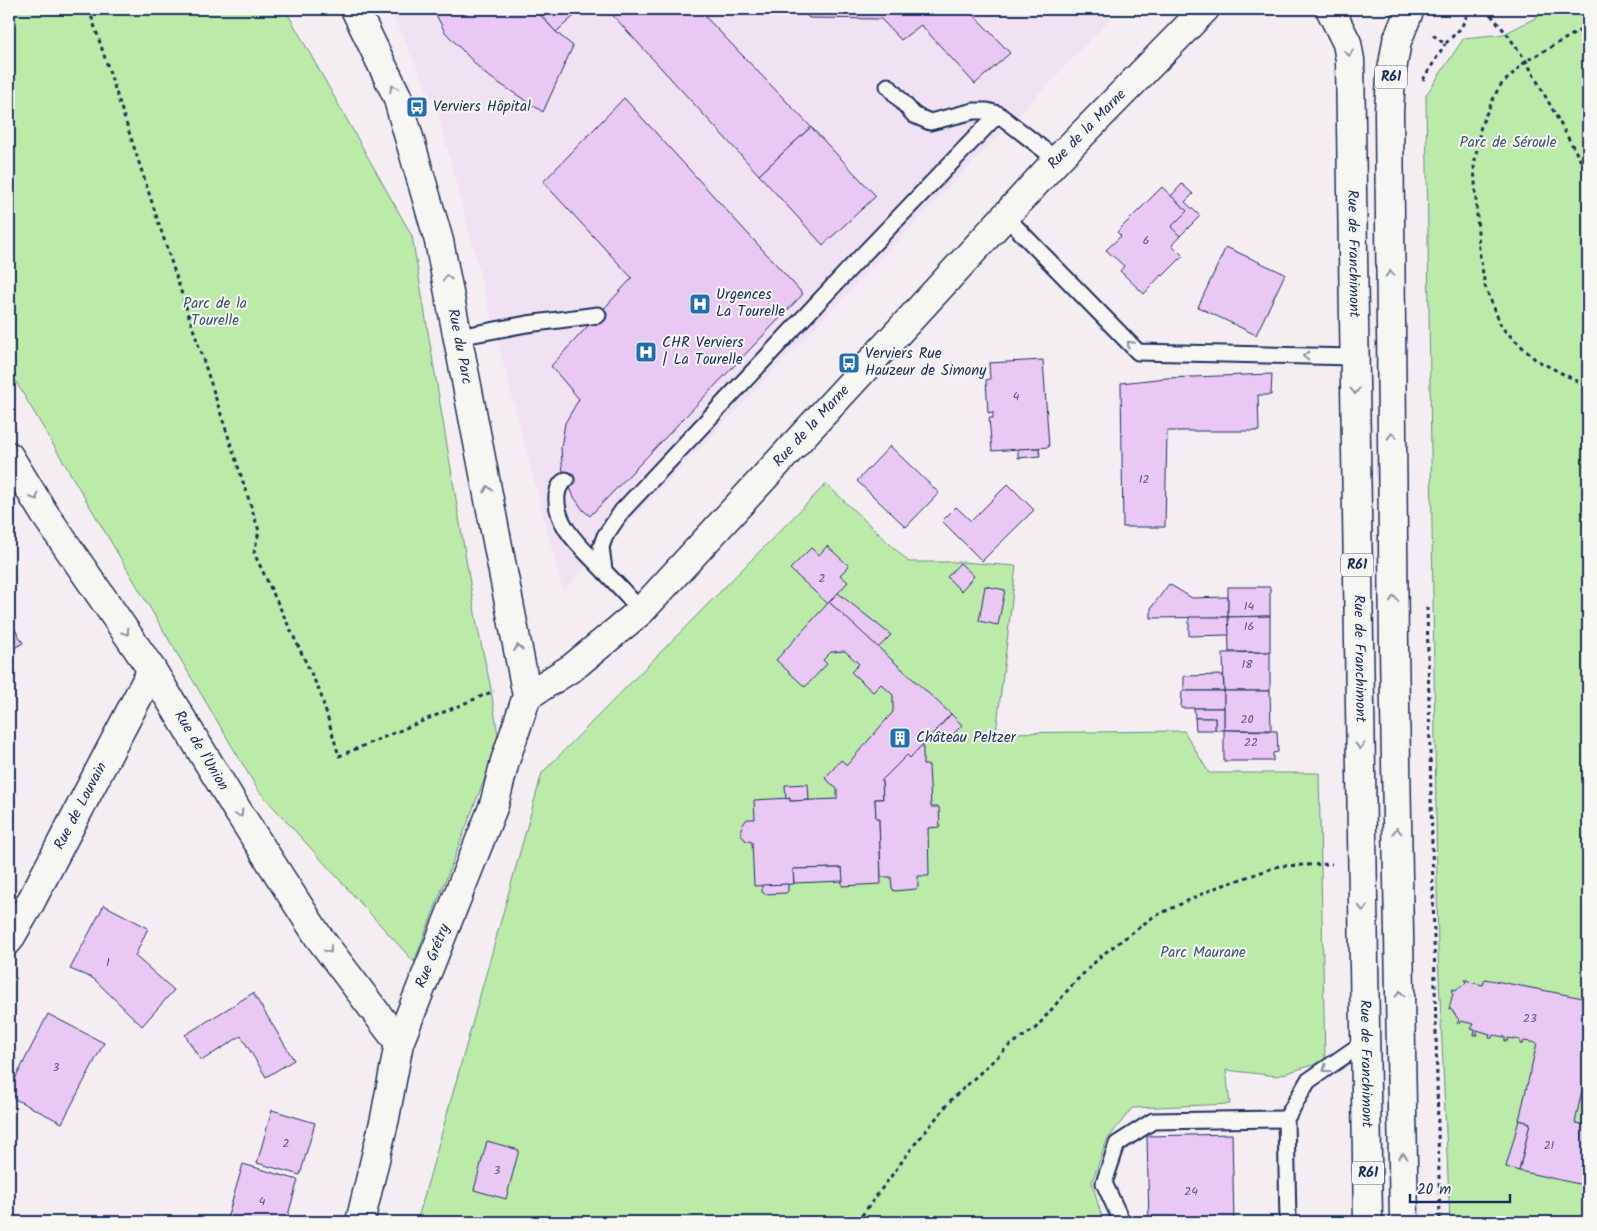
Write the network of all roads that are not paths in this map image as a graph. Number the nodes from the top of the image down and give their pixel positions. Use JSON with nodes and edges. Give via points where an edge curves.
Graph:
{"nodes":[{"id":1,"x":355,"y":9,"type":"edge"},
{"id":2,"x":1205,"y":9,"type":"edge"},
{"id":3,"x":1330,"y":9,"type":"edge"},
{"id":4,"x":1408,"y":12,"type":"edge"},
{"id":5,"x":888,"y":86,"type":"dead end"},
{"id":6,"x":998,"y":114,"type":"junction"},
{"id":7,"x":1057,"y":160,"type":"junction"},
{"id":8,"x":1005,"y":216,"type":"junction"},
{"id":9,"x":598,"y":315,"type":"dead end"},
{"id":10,"x":458,"y":338,"type":"junction"},
{"id":11,"x":1355,"y":357,"type":"junction"},
{"id":12,"x":9,"y":456,"type":"edge"},
{"id":13,"x":566,"y":480,"type":"dead end"},
{"id":14,"x":604,"y":570,"type":"junction"},
{"id":15,"x":641,"y":611,"type":"junction"},
{"id":16,"x":152,"y":670,"type":"junction"},
{"id":17,"x":525,"y":688,"type":"junction"},
{"id":18,"x":9,"y":940,"type":"edge"},
{"id":19,"x":1366,"y":1041,"type":"junction"},
{"id":20,"x":398,"y":1043,"type":"junction"},
{"id":21,"x":1286,"y":1119,"type":"junction"},
{"id":22,"x":360,"y":1222,"type":"edge"},
{"id":23,"x":1122,"y":1222,"type":"edge"},
{"id":24,"x":1288,"y":1222,"type":"edge"},
{"id":25,"x":1368,"y":1222,"type":"edge"},
{"id":26,"x":1404,"y":1222,"type":"edge"}],
"edges":[{"from":10,"to":1,"type":"main road","name":"Rue du Parc","one_way":true,"via":[[439,241],[397,96]]},
{"from":2,"to":7,"type":"main road","name":"Rue de la Marne"},
{"from":3,"to":11,"type":"main road","name":"Rue de Franchimont","number":"R61","one_way":true,"via":[[1347,42],[1350,60]]},
{"from":26,"to":4,"type":"main road","number":"R61","one_way":true,"via":[[1388,149],[1391,76],[1397,41]]},
{"from":5,"to":6,"type":"lane","via":[[914,115],[930,122],[974,111]]},
{"from":6,"to":7,"type":"lane"},
{"from":6,"to":14,"type":"lane","via":[[622,511],[604,536],[601,547]]},
{"from":7,"to":8,"type":"main road","name":"Rue de la Marne"},
{"from":11,"to":8,"type":"lane","one_way":true,"via":[[1138,352]]},
{"from":8,"to":15,"type":"main road","name":"Rue de la Marne"},
{"from":9,"to":10,"type":"lane","via":[[527,324]]},
{"from":17,"to":10,"type":"main road","name":"Rue du Parc","one_way":true},
{"from":11,"to":19,"type":"main road","name":"Rue de Franchimont","number":"R61","one_way":true},
{"from":12,"to":16,"type":"main road","name":"Rue de l'Union","one_way":true,"via":[[44,513]]},
{"from":13,"to":14,"type":"lane","via":[[558,489],[560,516],[576,541]]},
{"from":14,"to":15,"type":"lane"},
{"from":15,"to":17,"type":"main road","name":"Rue de la Marne","via":[[573,668]]},
{"from":16,"to":18,"type":"main road","name":"Rue de Louvain"},
{"from":16,"to":20,"type":"main road","name":"Rue de l'Union","one_way":true,"via":[[318,936]]},
{"from":17,"to":20,"type":"main road","name":"Rue Grétry","via":[[494,805]]},
{"from":19,"to":21,"type":"lane","one_way":true,"via":[[1308,1081]]},
{"from":19,"to":25,"type":"main road","name":"Rue de Franchimont","number":"R61"},
{"from":20,"to":22,"type":"main road","name":"Rue Grétry","via":[[385,1118]]},
{"from":21,"to":23,"type":"lane","via":[[1154,1121],[1117,1144],[1104,1183]]},
{"from":21,"to":24,"type":"lane"}]}
